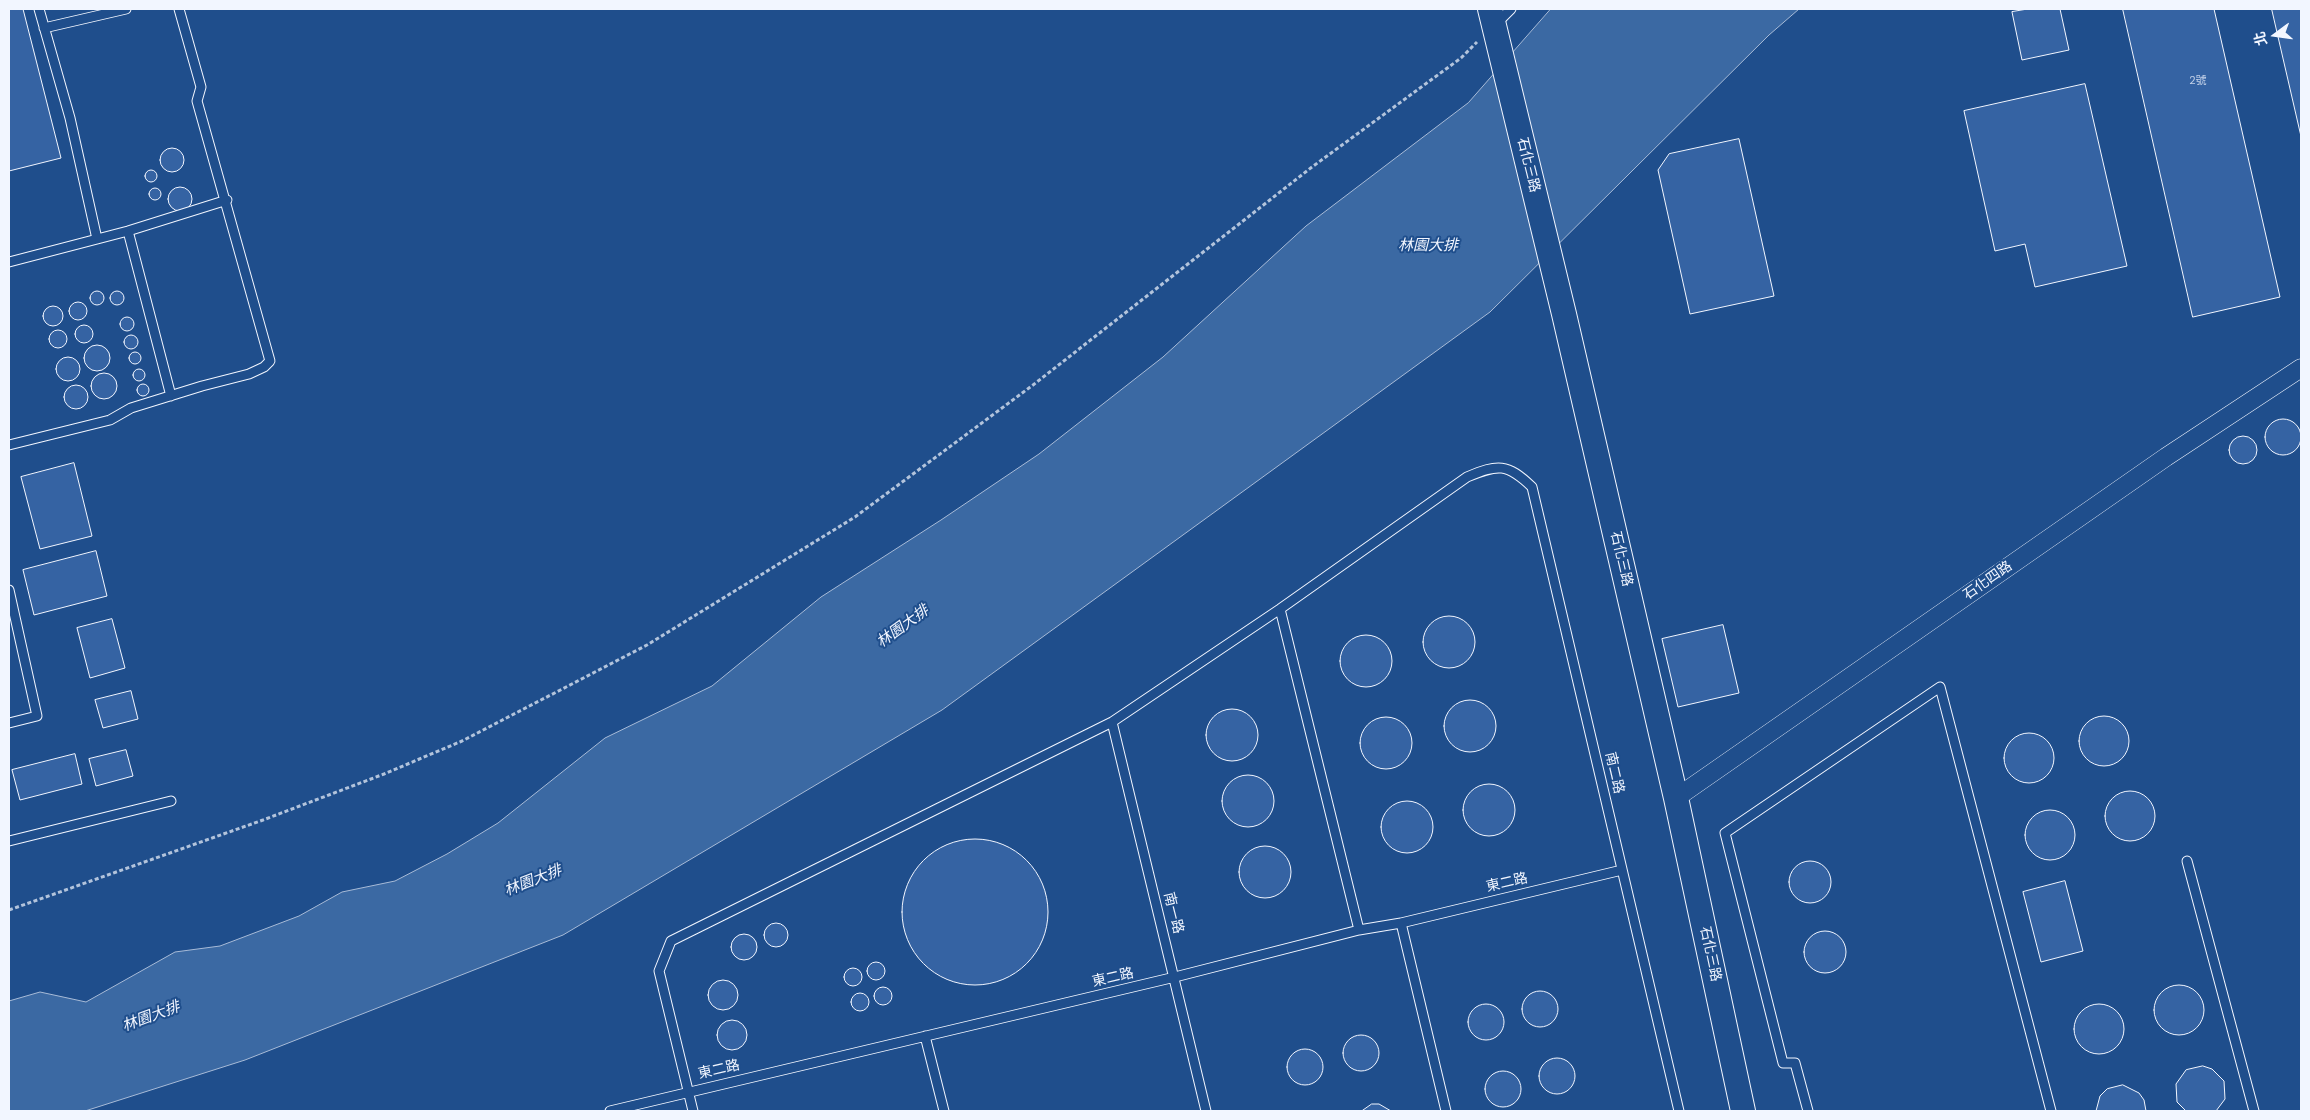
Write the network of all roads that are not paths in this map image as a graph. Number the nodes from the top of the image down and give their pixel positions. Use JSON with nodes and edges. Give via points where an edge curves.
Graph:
{"nodes":[{"id":1,"x":39,"y":9,"type":"edge"},
{"id":2,"x":126,"y":9,"type":"edge"},
{"id":3,"x":179,"y":9,"type":"edge"},
{"id":4,"x":1496,"y":13,"type":"edge"},
{"id":5,"x":44,"y":28,"type":"junction"},
{"id":6,"x":227,"y":200,"type":"junction"},
{"id":7,"x":128,"y":231,"type":"junction"},
{"id":8,"x":97,"y":239,"type":"junction"},
{"id":9,"x":9,"y":262,"type":"edge"},
{"id":10,"x":2301,"y":368,"type":"edge"},
{"id":11,"x":172,"y":396,"type":"junction"},
{"id":12,"x":9,"y":445,"type":"edge"},
{"id":13,"x":9,"y":590,"type":"edge"},
{"id":14,"x":1280,"y":609,"type":"junction"},
{"id":15,"x":1112,"y":722,"type":"junction"},
{"id":16,"x":9,"y":723,"type":"edge"},
{"id":17,"x":1676,"y":798,"type":"junction"},
{"id":18,"x":171,"y":801,"type":"dead end"},
{"id":19,"x":9,"y":841,"type":"edge"},
{"id":20,"x":2187,"y":861,"type":"dead end"},
{"id":21,"x":1622,"y":870,"type":"junction"},
{"id":22,"x":1401,"y":923,"type":"junction"},
{"id":23,"x":1359,"y":930,"type":"junction"},
{"id":24,"x":1175,"y":977,"type":"junction"},
{"id":25,"x":925,"y":1036,"type":"junction"},
{"id":26,"x":688,"y":1092,"type":"junction"},
{"id":27,"x":610,"y":1111,"type":"edge"},
{"id":28,"x":693,"y":1111,"type":"edge"},
{"id":29,"x":944,"y":1111,"type":"edge"},
{"id":30,"x":1206,"y":1111,"type":"edge"},
{"id":31,"x":1446,"y":1111,"type":"edge"},
{"id":32,"x":1679,"y":1111,"type":"edge"},
{"id":33,"x":1743,"y":1111,"type":"edge"},
{"id":34,"x":1808,"y":1111,"type":"edge"},
{"id":35,"x":2051,"y":1111,"type":"edge"},
{"id":36,"x":2254,"y":1111,"type":"edge"}],
"edges":[{"from":1,"to":5,"type":"lane"},
{"from":2,"to":5,"type":"lane"},
{"from":3,"to":6,"type":"lane","via":[[201,87],[197,101]]},
{"from":4,"to":17,"type":"street","name":"石化三路"},
{"from":5,"to":8,"type":"lane","via":[[70,118]]},
{"from":6,"to":7,"type":"lane"},
{"from":6,"to":11,"type":"lane","via":[[270,361],[250,374]]},
{"from":7,"to":8,"type":"lane"},
{"from":7,"to":11,"type":"lane"},
{"from":8,"to":9,"type":"lane"},
{"from":10,"to":17,"type":"street","name":"石化四路","via":[[2166,457]]},
{"from":11,"to":12,"type":"lane","via":[[131,408],[110,420]]},
{"from":13,"to":16,"type":"lane","via":[[37,716]]},
{"from":14,"to":15,"type":"lane"},
{"from":14,"to":21,"type":"lane","name":"南二路","via":[[1467,477],[1492,467],[1516,472],[1532,487]]},
{"from":14,"to":23,"type":"lane"},
{"from":15,"to":24,"type":"lane","name":"南一路"},
{"from":15,"to":26,"type":"lane","via":[[671,941],[659,971]]},
{"from":17,"to":33,"type":"street","name":"石化三路"},
{"from":18,"to":19,"type":"lane"},
{"from":20,"to":36,"type":"lane"},
{"from":21,"to":22,"type":"lane","name":"東二路"},
{"from":21,"to":32,"type":"lane","name":"南二路"},
{"from":22,"to":23,"type":"lane","name":"東二路"},
{"from":22,"to":31,"type":"lane"},
{"from":23,"to":24,"type":"lane","name":"東二路"},
{"from":24,"to":25,"type":"lane","name":"東二路"},
{"from":24,"to":30,"type":"lane","name":"南一路"},
{"from":25,"to":26,"type":"lane","name":"東二路"},
{"from":25,"to":29,"type":"lane"},
{"from":26,"to":27,"type":"lane","name":"東二路"},
{"from":26,"to":28,"type":"lane"},
{"from":34,"to":35,"type":"lane","via":[[1795,1062],[1783,1063],[1726,832],[1940,687]]}]}
